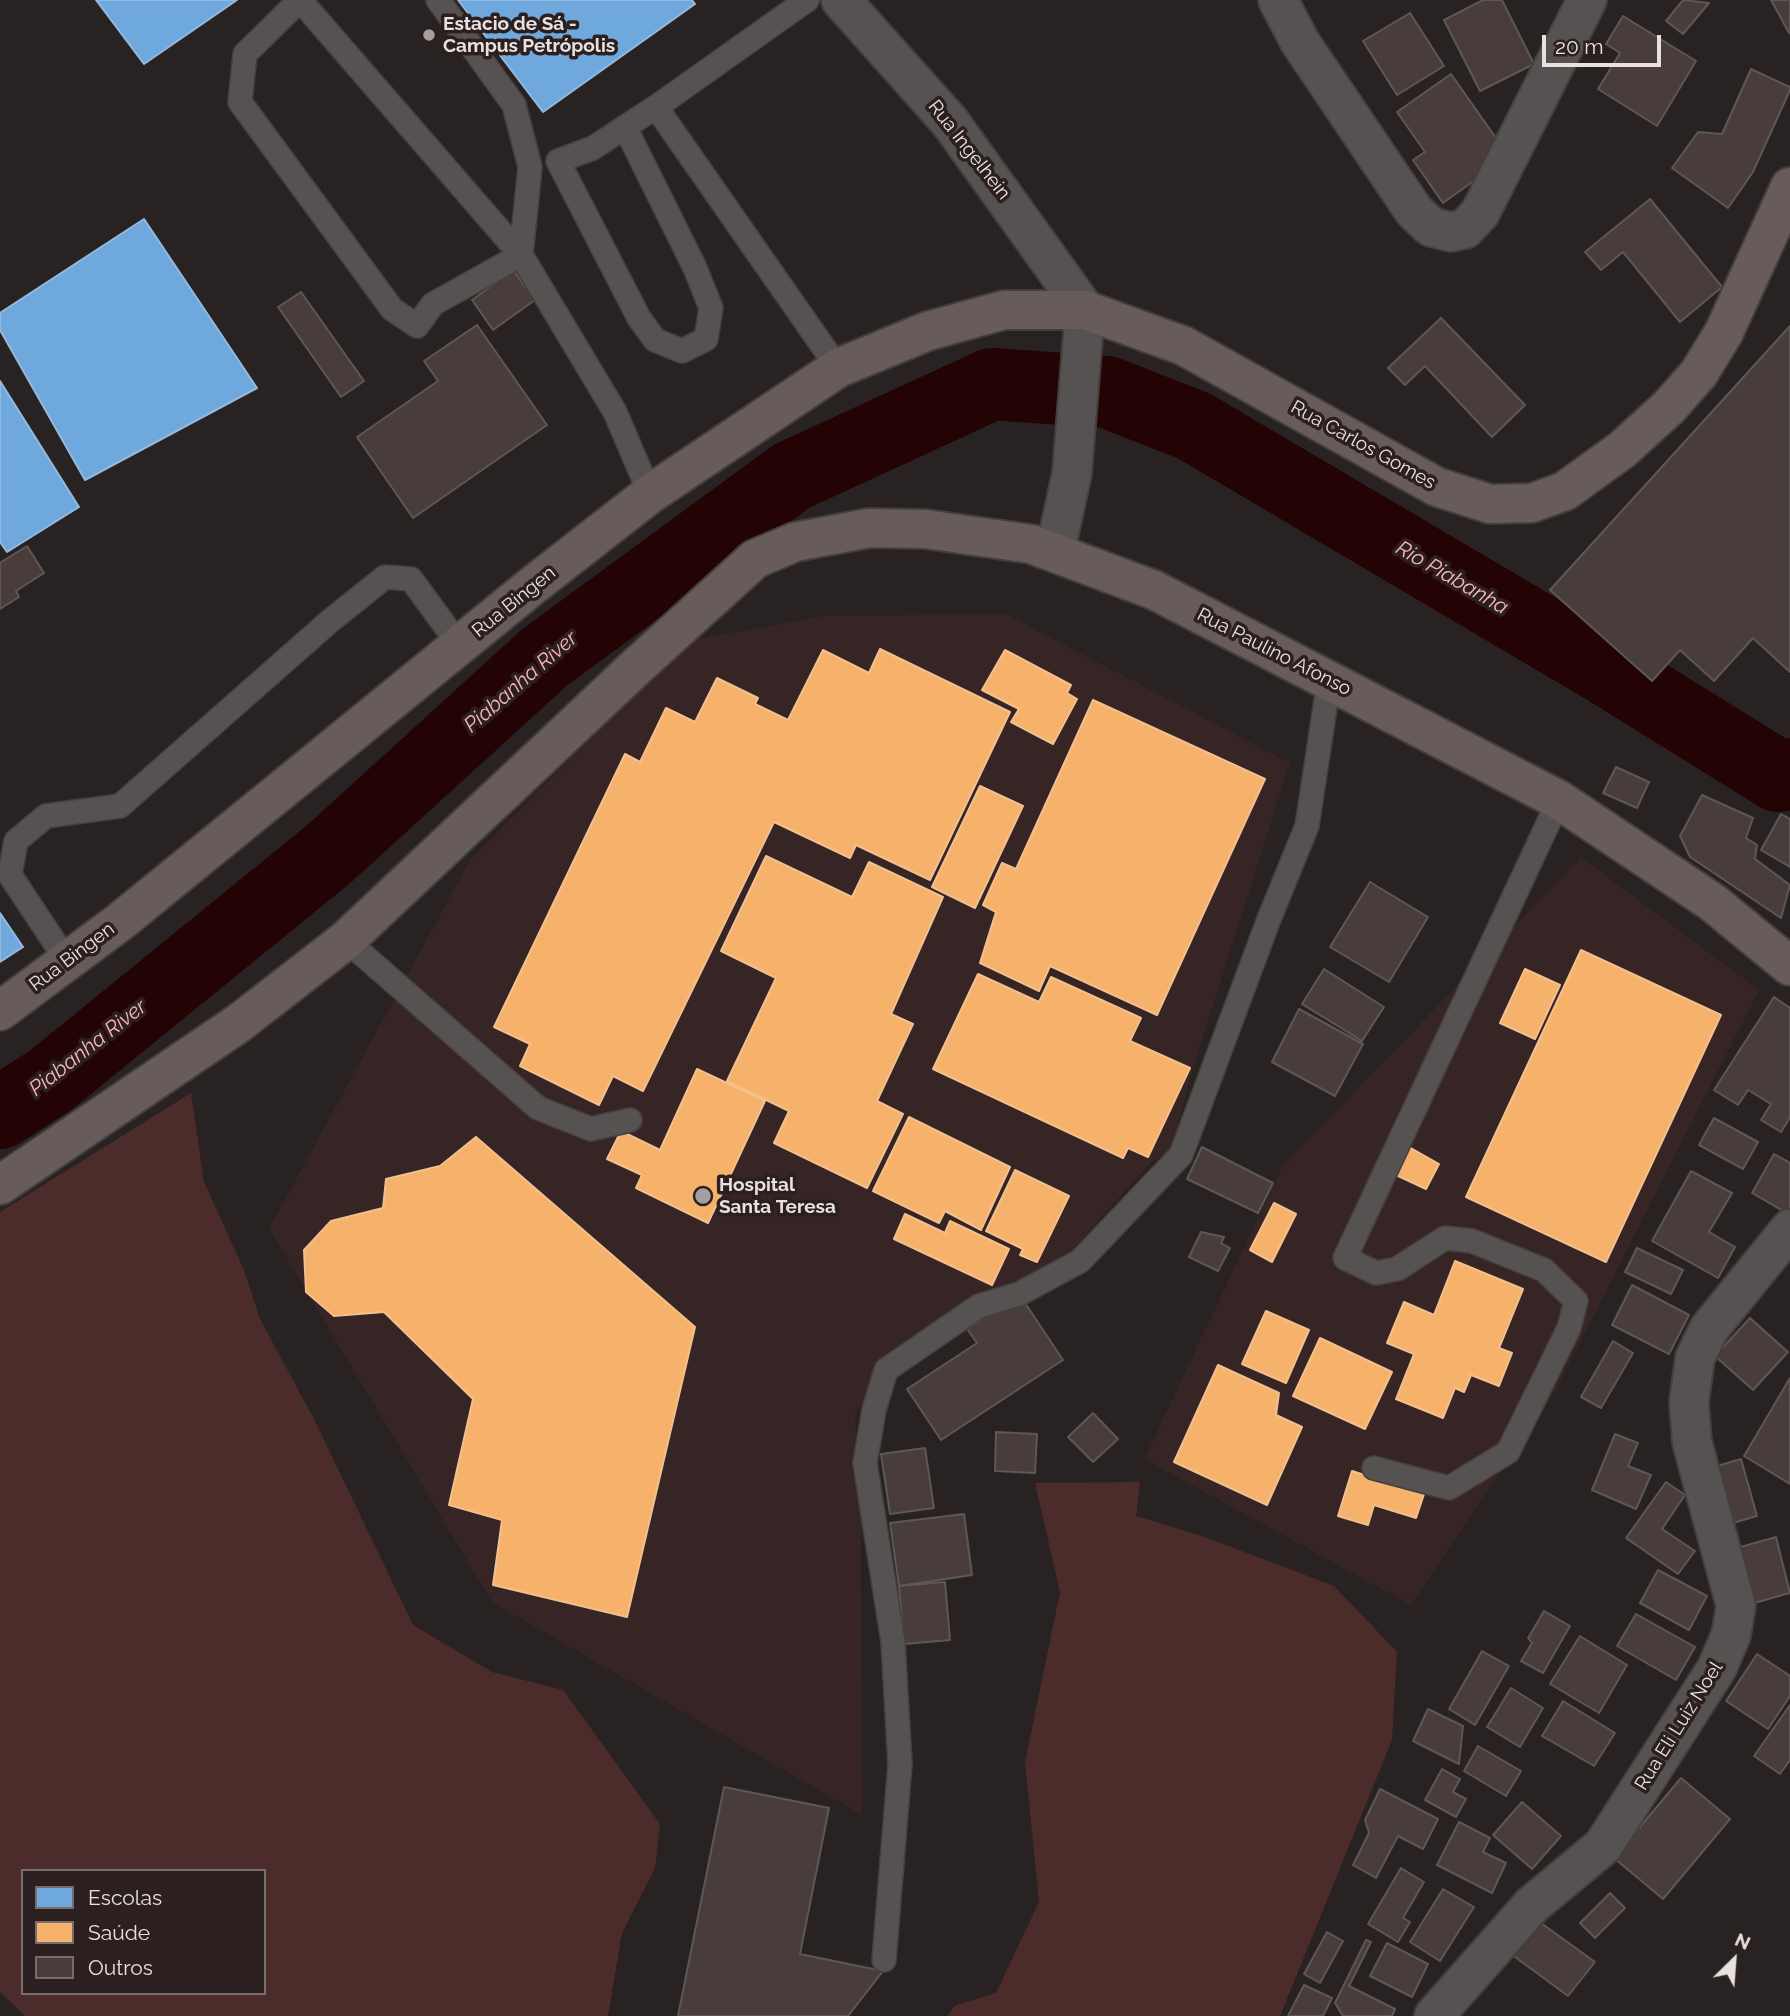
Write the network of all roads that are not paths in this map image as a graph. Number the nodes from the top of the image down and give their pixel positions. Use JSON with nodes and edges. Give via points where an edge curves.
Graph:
{"nodes":[{"id":1,"x":300,"y":0,"type":"edge"},
{"id":2,"x":438,"y":0,"type":"edge"},
{"id":3,"x":807,"y":0,"type":"edge"},
{"id":4,"x":841,"y":0,"type":"edge"},
{"id":5,"x":1278,"y":0,"type":"edge"},
{"id":6,"x":1587,"y":0,"type":"edge"},
{"id":7,"x":656,"y":107,"type":"junction"},
{"id":8,"x":625,"y":127,"type":"junction"},
{"id":9,"x":558,"y":161,"type":"junction"},
{"id":10,"x":530,"y":167,"type":"junction"},
{"id":11,"x":1790,"y":187,"type":"edge"},
{"id":12,"x":521,"y":255,"type":"junction"},
{"id":13,"x":1085,"y":310,"type":"junction"},
{"id":14,"x":838,"y":368,"type":"junction"},
{"id":15,"x":650,"y":494,"type":"junction"},
{"id":16,"x":1055,"y":552,"type":"junction"},
{"id":17,"x":460,"y":646,"type":"junction"},
{"id":18,"x":1329,"y":681,"type":"junction"},
{"id":19,"x":1559,"y":800,"type":"junction"},
{"id":20,"x":346,"y":940,"type":"junction"},
{"id":21,"x":67,"y":961,"type":"junction"},
{"id":22,"x":1790,"y":966,"type":"edge"},
{"id":23,"x":0,"y":1011,"type":"edge"},
{"id":24,"x":631,"y":1120,"type":"dead end"},
{"id":25,"x":0,"y":1185,"type":"edge"},
{"id":26,"x":1790,"y":1229,"type":"edge"},
{"id":27,"x":1374,"y":1468,"type":"dead end"},
{"id":28,"x":884,"y":1960,"type":"dead end"},
{"id":29,"x":1434,"y":2016,"type":"edge"}],
"edges":[{"from":1,"to":12,"type":"lane"},
{"from":1,"to":12,"type":"lane","via":[[245,54],[240,102],[392,309],[417,327],[433,304]]},
{"from":2,"to":10,"type":"lane","via":[[514,106]]},
{"from":3,"to":7,"type":"lane"},
{"from":4,"to":13,"type":"street","name":"Rua Ingelhein","via":[[950,122]]},
{"from":5,"to":6,"type":"street","via":[[1300,41],[1414,211],[1430,227],[1451,232],[1465,229],[1480,213]]},
{"from":7,"to":8,"type":"lane"},
{"from":7,"to":14,"type":"lane"},
{"from":8,"to":9,"type":"lane","via":[[593,148]]},
{"from":8,"to":9,"type":"lane","via":[[711,309],[706,340],[682,351],[655,340]]},
{"from":9,"to":10,"type":"lane"},
{"from":10,"to":12,"type":"lane"},
{"from":11,"to":13,"type":"main road","name":"Rua Carlos Gomes","via":[[1724,332],[1699,373],[1623,449],[1565,491],[1532,503],[1490,503],[1437,488],[1184,346]]},
{"from":12,"to":15,"type":"lane","via":[[615,412]]},
{"from":13,"to":14,"type":"main road","name":"Rua Bingen","via":[[1004,310],[928,331]]},
{"from":13,"to":16,"type":"street","via":[[1072,473]]},
{"from":14,"to":15,"type":"main road","name":"Rua Bingen"},
{"from":15,"to":17,"type":"main road","name":"Rua Bingen"},
{"from":16,"to":18,"type":"main road","name":"Rua Paulino Afonso","via":[[1154,590]]},
{"from":16,"to":20,"type":"main road","via":[[991,536],[869,528],[795,542],[755,559]]},
{"from":17,"to":21,"type":"main road","name":"Rua Bingen"},
{"from":17,"to":21,"type":"lane","via":[[411,579],[385,577],[120,806],[46,816],[16,841],[10,875]]},
{"from":18,"to":19,"type":"main road","name":"Rua Paulino Afonso"},
{"from":18,"to":28,"type":"lane","via":[[1307,826],[1181,1155],[1080,1261],[1019,1294],[979,1307],[886,1370],[865,1463],[893,1642],[900,1764]]},
{"from":19,"to":22,"type":"main road","name":"Rua Paulino Afonso","via":[[1712,902]]},
{"from":19,"to":27,"type":"lane","via":[[1346,1258],[1376,1273],[1397,1269],[1445,1238],[1472,1241],[1544,1270],[1576,1301],[1569,1328],[1508,1452],[1449,1488]]},
{"from":20,"to":24,"type":"lane","via":[[538,1108],[591,1129]]},
{"from":20,"to":25,"type":"main road","via":[[239,1023]]},
{"from":21,"to":23,"type":"main road","name":"Rua Bingen"},
{"from":26,"to":29,"type":"street","name":"Rua Eli Luiz Noel","via":[[1709,1329],[1695,1358],[1689,1402],[1692,1442],[1736,1606],[1731,1635],[1717,1668],[1603,1846],[1532,1905]]}]}
